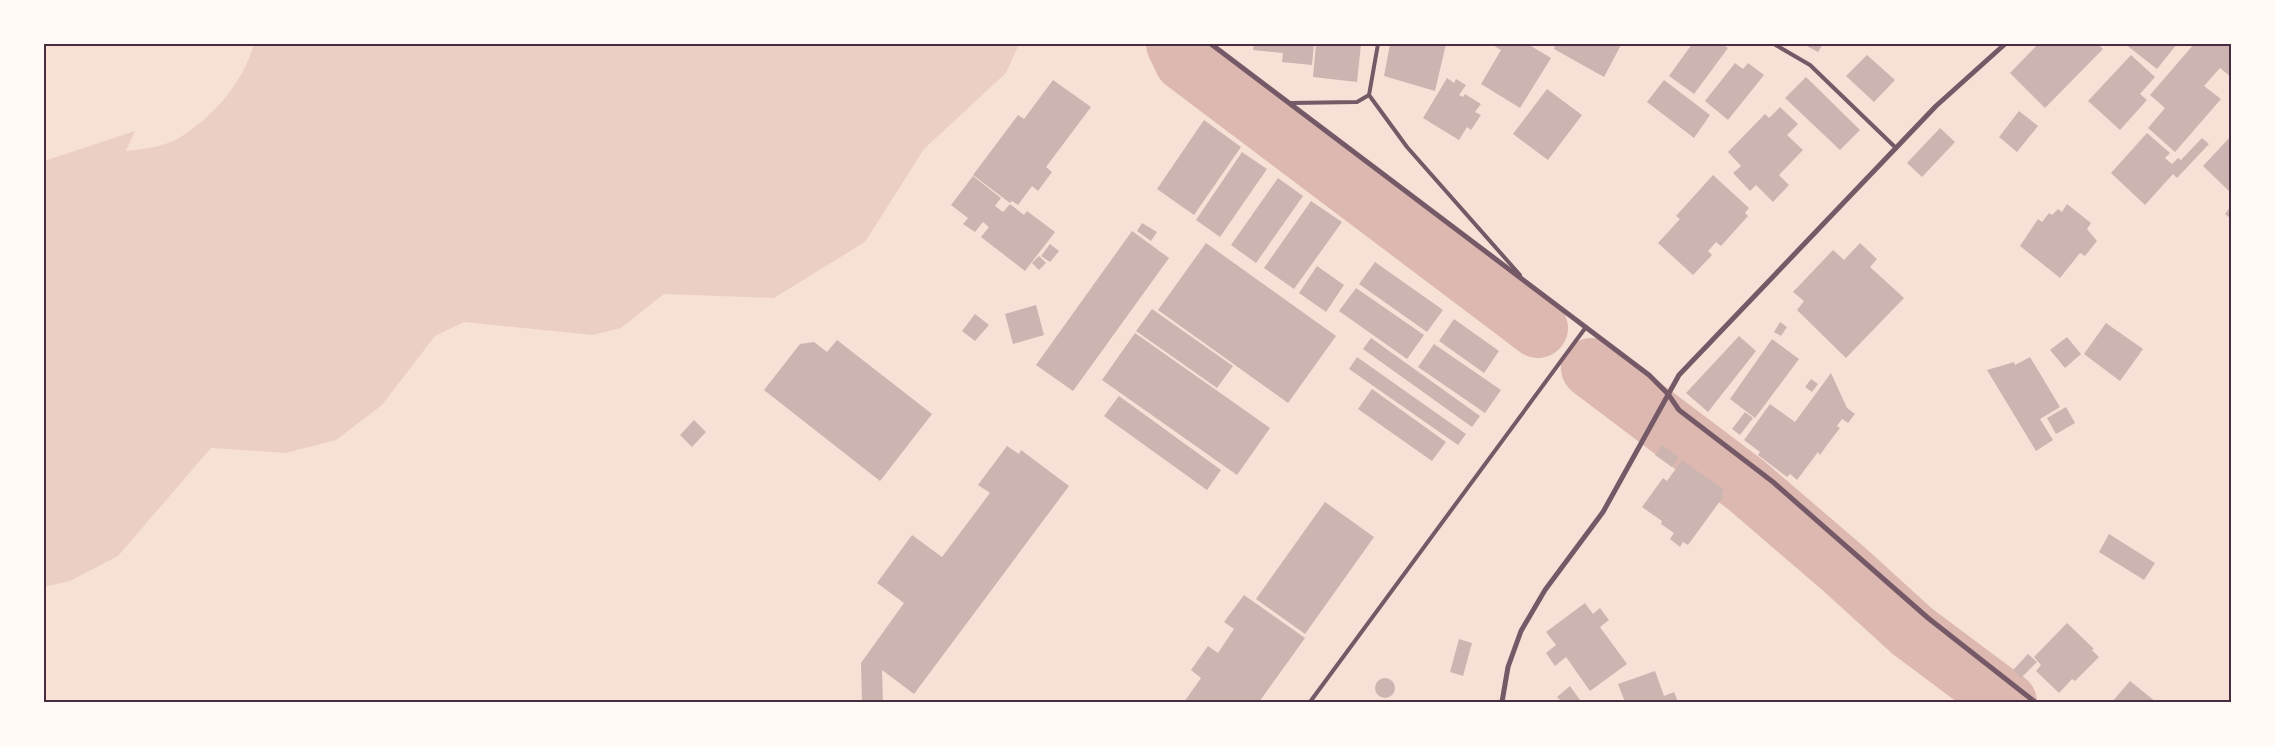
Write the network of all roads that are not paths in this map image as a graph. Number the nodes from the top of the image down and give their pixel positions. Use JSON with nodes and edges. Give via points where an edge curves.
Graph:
{"nodes":[{"id":1,"x":1210,"y":44,"type":"edge"},
{"id":2,"x":1378,"y":44,"type":"edge"},
{"id":3,"x":1774,"y":44,"type":"edge"},
{"id":4,"x":2005,"y":44,"type":"edge"},
{"id":5,"x":1369,"y":96,"type":"junction"},
{"id":6,"x":1291,"y":103,"type":"junction"},
{"id":7,"x":1896,"y":148,"type":"junction"},
{"id":8,"x":1525,"y":281,"type":"junction"},
{"id":9,"x":1586,"y":327,"type":"junction"},
{"id":10,"x":1668,"y":394,"type":"junction"},
{"id":11,"x":1310,"y":702,"type":"edge"},
{"id":12,"x":1502,"y":702,"type":"edge"},
{"id":13,"x":2035,"y":702,"type":"edge"}],
"edges":[{"from":1,"to":6,"type":"street"},
{"from":2,"to":5,"type":"lane"},
{"from":3,"to":7,"type":"lane","via":[[1810,65]]},
{"from":4,"to":7,"type":"street","via":[[1936,106]]},
{"from":5,"to":6,"type":"lane","via":[[1356,102]]},
{"from":5,"to":8,"type":"lane","via":[[1407,147]]},
{"from":6,"to":8,"type":"street"},
{"from":7,"to":10,"type":"street","via":[[1679,375]]},
{"from":8,"to":9,"type":"street"},
{"from":9,"to":10,"type":"street","via":[[1649,375]]},
{"from":9,"to":11,"type":"lane"},
{"from":10,"to":12,"type":"street","via":[[1603,512],[1545,590],[1521,631],[1508,667]]},
{"from":10,"to":13,"type":"street","via":[[1679,410],[1773,482],[1921,612]]}]}
